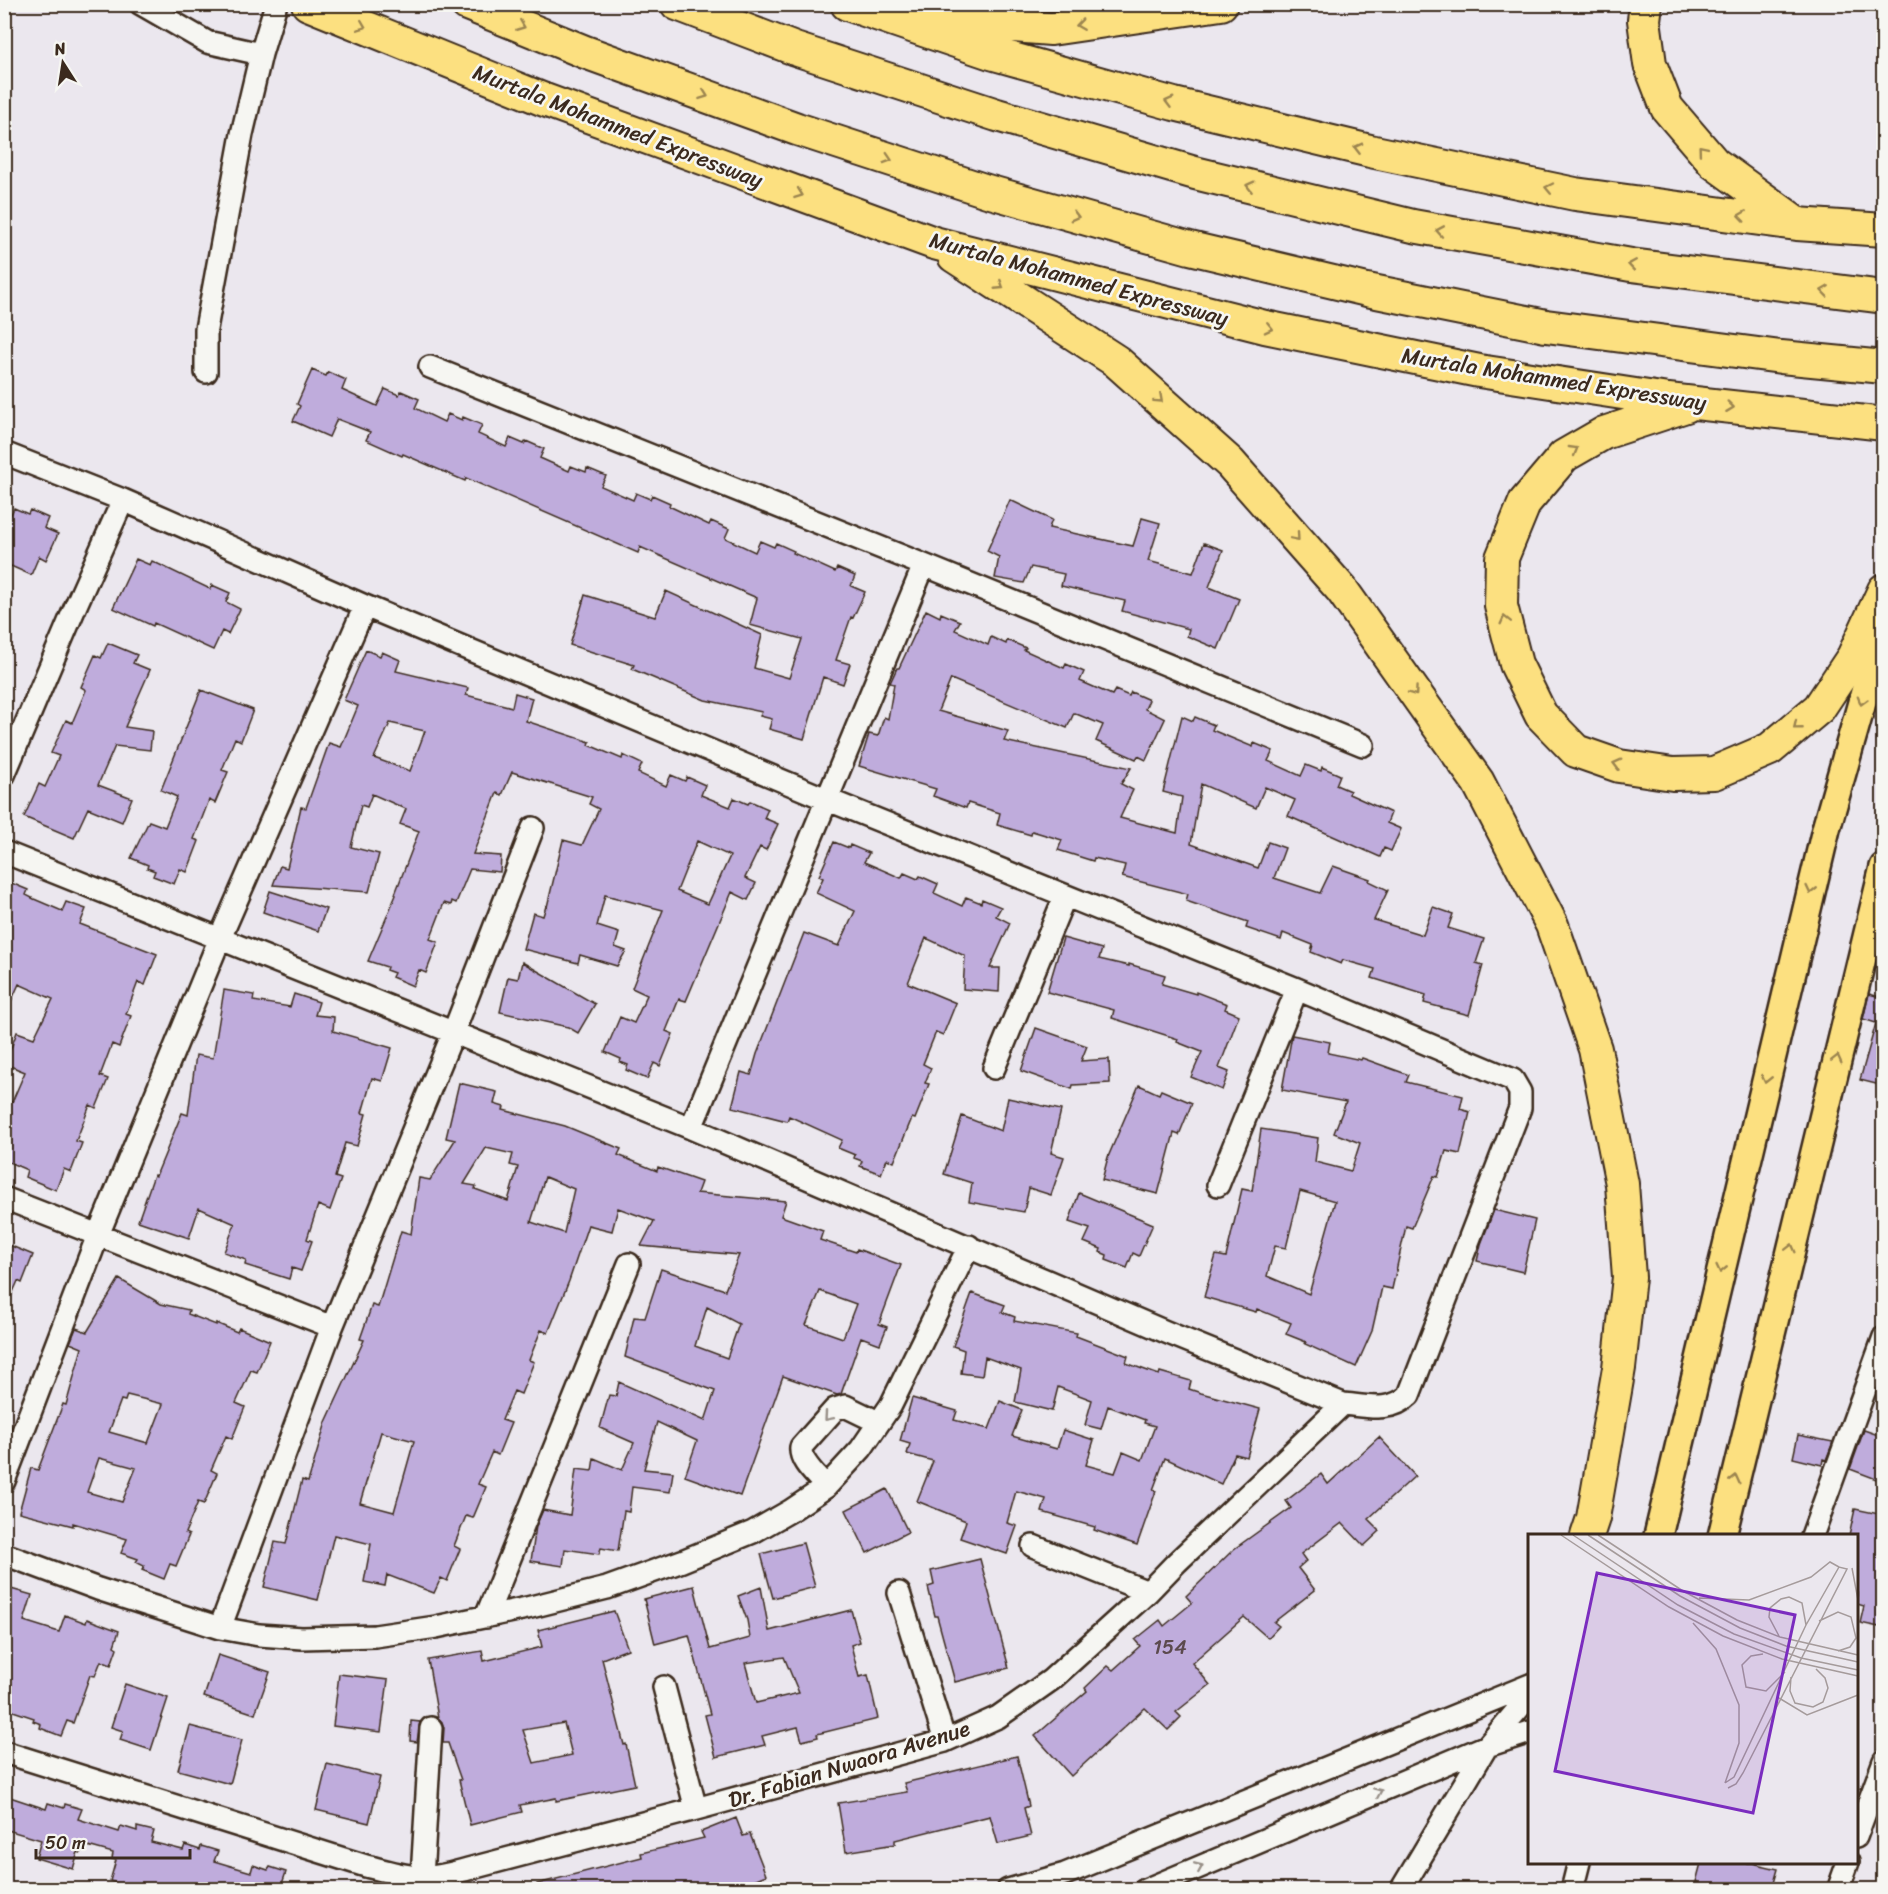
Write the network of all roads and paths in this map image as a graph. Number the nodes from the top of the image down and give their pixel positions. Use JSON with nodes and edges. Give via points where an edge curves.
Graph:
{"nodes":[{"id":1,"x":141,"y":4,"type":"edge"},
{"id":2,"x":276,"y":4,"type":"edge"},
{"id":3,"x":308,"y":4,"type":"edge"},
{"id":4,"x":467,"y":4,"type":"edge"},
{"id":5,"x":677,"y":4,"type":"edge"},
{"id":6,"x":847,"y":4,"type":"edge"},
{"id":7,"x":1221,"y":4,"type":"edge"},
{"id":8,"x":1646,"y":4,"type":"edge"},
{"id":9,"x":879,"y":15,"type":"junction"},
{"id":10,"x":261,"y":54,"type":"junction"},
{"id":11,"x":1797,"y":224,"type":"junction"},
{"id":12,"x":1884,"y":230,"type":"edge"},
{"id":13,"x":933,"y":243,"type":"junction"},
{"id":14,"x":1884,"y":297,"type":"edge"},
{"id":15,"x":1884,"y":366,"type":"edge"},
{"id":16,"x":430,"y":367,"type":"dead end"},
{"id":17,"x":206,"y":372,"type":"dead end"},
{"id":18,"x":1695,"y":403,"type":"junction"},
{"id":19,"x":1884,"y":424,"type":"edge"},
{"id":20,"x":4,"y":453,"type":"edge"},
{"id":21,"x":123,"y":500,"type":"junction"},
{"id":22,"x":924,"y":565,"type":"junction"},
{"id":23,"x":1884,"y":590,"type":"edge"},
{"id":24,"x":365,"y":606,"type":"junction"},
{"id":25,"x":1884,"y":625,"type":"edge"},
{"id":26,"x":1363,"y":745,"type":"dead end"},
{"id":27,"x":4,"y":775,"type":"edge"},
{"id":28,"x":826,"y":799,"type":"junction"},
{"id":29,"x":533,"y":828,"type":"dead end"},
{"id":30,"x":4,"y":852,"type":"edge"},
{"id":31,"x":1884,"y":867,"type":"edge"},
{"id":32,"x":1065,"y":896,"type":"junction"},
{"id":33,"x":220,"y":938,"type":"junction"},
{"id":34,"x":1297,"y":989,"type":"junction"},
{"id":35,"x":454,"y":1031,"type":"junction"},
{"id":36,"x":994,"y":1068,"type":"dead end"},
{"id":37,"x":691,"y":1128,"type":"junction"},
{"id":38,"x":1218,"y":1185,"type":"dead end"},
{"id":39,"x":4,"y":1198,"type":"edge"},
{"id":40,"x":98,"y":1235,"type":"junction"},
{"id":41,"x":969,"y":1246,"type":"junction"},
{"id":42,"x":629,"y":1264,"type":"dead end"},
{"id":43,"x":332,"y":1327,"type":"junction"},
{"id":44,"x":1884,"y":1337,"type":"edge"},
{"id":45,"x":1343,"y":1404,"type":"junction"},
{"id":46,"x":878,"y":1422,"type":"junction"},
{"id":47,"x":4,"y":1481,"type":"edge"},
{"id":48,"x":826,"y":1486,"type":"junction"},
{"id":49,"x":1588,"y":1534,"type":"edge"},
{"id":50,"x":1658,"y":1534,"type":"edge"},
{"id":51,"x":1722,"y":1534,"type":"edge"},
{"id":52,"x":1813,"y":1534,"type":"edge"},
{"id":53,"x":1033,"y":1546,"type":"dead end"},
{"id":54,"x":4,"y":1554,"type":"edge"},
{"id":55,"x":1148,"y":1592,"type":"junction"},
{"id":56,"x":899,"y":1593,"type":"dead end"},
{"id":57,"x":486,"y":1617,"type":"junction"},
{"id":58,"x":220,"y":1628,"type":"junction"},
{"id":59,"x":1528,"y":1686,"type":"edge"},
{"id":60,"x":664,"y":1687,"type":"dead end"},
{"id":61,"x":1528,"y":1697,"type":"edge"},
{"id":62,"x":431,"y":1728,"type":"dead end"},
{"id":63,"x":1528,"y":1733,"type":"edge"},
{"id":64,"x":945,"y":1741,"type":"junction"},
{"id":65,"x":1488,"y":1746,"type":"junction"},
{"id":66,"x":4,"y":1752,"type":"edge"},
{"id":67,"x":1884,"y":1761,"type":"edge"},
{"id":68,"x":696,"y":1809,"type":"junction"},
{"id":69,"x":1858,"y":1834,"type":"edge"},
{"id":70,"x":1579,"y":1864,"type":"edge"},
{"id":71,"x":1848,"y":1864,"type":"edge"},
{"id":72,"x":422,"y":1877,"type":"junction"},
{"id":73,"x":1008,"y":1890,"type":"edge"},
{"id":74,"x":1145,"y":1890,"type":"edge"},
{"id":75,"x":1401,"y":1890,"type":"edge"},
{"id":76,"x":1572,"y":1890,"type":"edge"},
{"id":77,"x":1838,"y":1890,"type":"edge"}],
"edges":[{"from":1,"to":10,"type":"street","via":[[207,42]]},
{"from":2,"to":10,"type":"street"},
{"from":3,"to":13,"type":"highway","name":"Murtala Mohammed Expressway","one_way":true,"via":[[542,99]]},
{"from":4,"to":15,"type":"highway","one_way":true,"via":[[585,52],[797,129],[987,191],[1190,248],[1367,290],[1546,326],[1781,357]]},
{"from":14,"to":5,"type":"highway","one_way":true,"via":[[1631,265],[1413,226],[1196,173],[997,116],[795,49]]},
{"from":6,"to":9,"type":"highway"},
{"from":7,"to":9,"type":"highway","one_way":true,"via":[[1051,29]]},
{"from":11,"to":8,"type":"highway","one_way":true,"via":[[1714,163],[1667,108],[1650,64],[1644,20]]},
{"from":11,"to":9,"type":"highway","one_way":true,"via":[[1575,194],[1370,151],[1174,104],[991,53]]},
{"from":10,"to":17,"type":"street","via":[[206,329]]},
{"from":11,"to":12,"type":"highway"},
{"from":13,"to":18,"type":"highway","name":"Murtala Mohammed Expressway","one_way":true,"via":[[1276,330],[1479,371]]},
{"from":13,"to":49,"type":"highway","one_way":true,"via":[[1116,361],[1230,463],[1342,590],[1478,782],[1552,925],[1595,1049],[1622,1184],[1629,1276],[1619,1368]]},
{"from":16,"to":22,"type":"street"},
{"from":18,"to":19,"type":"highway","name":"Murtala Mohammed Expressway","one_way":true},
{"from":23,"to":18,"type":"highway","one_way":true,"via":[[1853,657],[1819,708],[1770,748],[1714,773],[1683,774],[1619,766],[1576,751],[1541,716],[1515,664],[1502,606],[1502,558],[1525,501],[1564,456],[1604,433]]},
{"from":20,"to":21,"type":"street"},
{"from":21,"to":24,"type":"street"},
{"from":21,"to":27,"type":"street"},
{"from":22,"to":26,"type":"street"},
{"from":22,"to":28,"type":"street"},
{"from":24,"to":28,"type":"street"},
{"from":24,"to":33,"type":"street"},
{"from":25,"to":50,"type":"main road","one_way":true,"via":[[1826,829]]},
{"from":28,"to":32,"type":"street"},
{"from":28,"to":37,"type":"street"},
{"from":29,"to":35,"type":"street"},
{"from":30,"to":33,"type":"street"},
{"from":51,"to":31,"type":"main road","one_way":true},
{"from":32,"to":34,"type":"street"},
{"from":32,"to":36,"type":"street"},
{"from":33,"to":35,"type":"street"},
{"from":33,"to":40,"type":"street"},
{"from":34,"to":38,"type":"street"},
{"from":34,"to":45,"type":"street","via":[[1513,1080],[1520,1092],[1520,1108],[1409,1395],[1397,1405]]},
{"from":35,"to":37,"type":"street"},
{"from":35,"to":43,"type":"street"},
{"from":37,"to":41,"type":"street"},
{"from":39,"to":40,"type":"street"},
{"from":40,"to":43,"type":"street"},
{"from":40,"to":47,"type":"street"},
{"from":41,"to":45,"type":"street"},
{"from":41,"to":46,"type":"street","via":[[891,1404]]},
{"from":42,"to":57,"type":"street"},
{"from":43,"to":58,"type":"street"},
{"from":44,"to":52,"type":"street"},
{"from":45,"to":55,"type":"street","name":"Dr. Fabian Nwaora Avenue"},
{"from":46,"to":48,"type":"street","via":[[861,1449]]},
{"from":46,"to":48,"type":"street","one_way":true,"via":[[840,1407],[801,1447],[803,1459]]},
{"from":48,"to":57,"type":"street","via":[[753,1532],[682,1561],[607,1588]]},
{"from":53,"to":55,"type":"street"},
{"from":54,"to":58,"type":"street"},
{"from":55,"to":64,"type":"street","name":"Dr. Fabian Nwaora Avenue","via":[[1051,1680],[998,1717]]},
{"from":56,"to":64,"type":"street"},
{"from":57,"to":58,"type":"street","via":[[375,1636],[302,1638]]},
{"from":59,"to":73,"type":"street","via":[[1065,1874]]},
{"from":60,"to":68,"type":"street"},
{"from":61,"to":65,"type":"street"},
{"from":62,"to":72,"type":"street"},
{"from":63,"to":65,"type":"street"},
{"from":64,"to":68,"type":"street","name":"Dr. Fabian Nwaora Avenue"},
{"from":74,"to":65,"type":"street","one_way":true},
{"from":65,"to":75,"type":"street"},
{"from":66,"to":72,"type":"street","name":"Dr. Fabian Nwaora Avenue","via":[[355,1862]]},
{"from":67,"to":69,"type":"street"},
{"from":68,"to":72,"type":"street","name":"Dr. Fabian Nwaora Avenue","via":[[443,1876]]},
{"from":70,"to":76,"type":"street"},
{"from":71,"to":77,"type":"street"}]}
